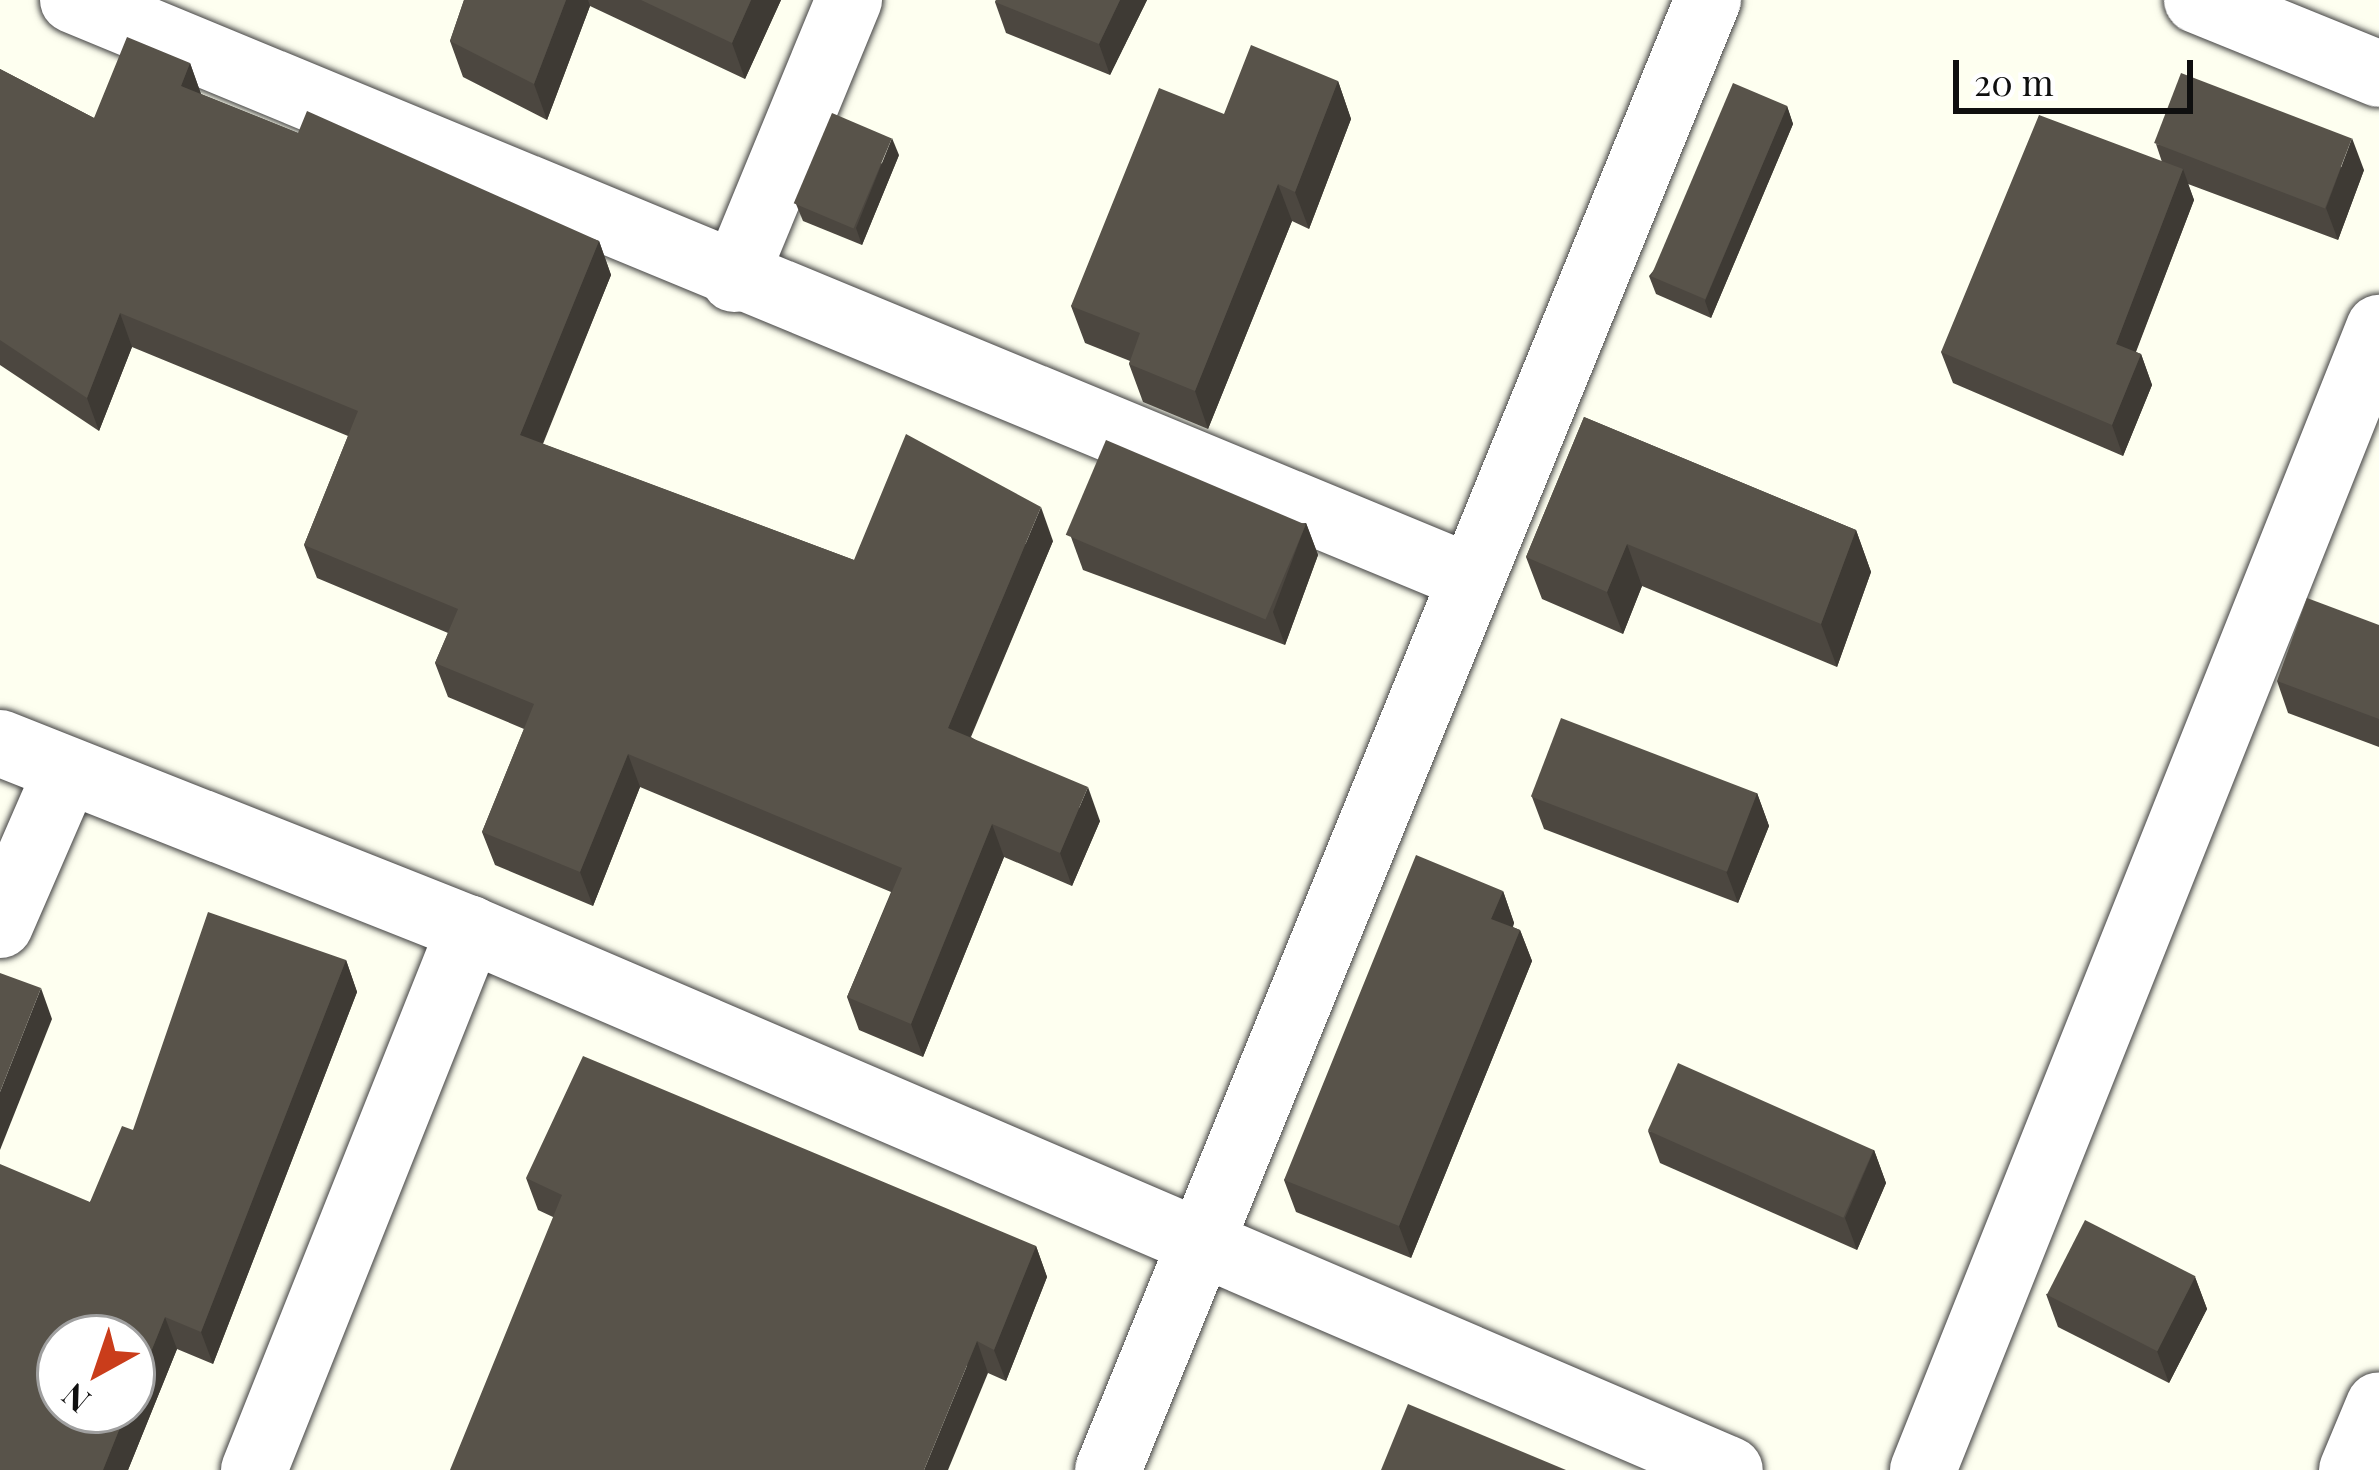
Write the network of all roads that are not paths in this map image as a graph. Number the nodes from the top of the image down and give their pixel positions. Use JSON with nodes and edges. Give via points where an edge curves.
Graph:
{"nodes":[{"id":1,"x":73,"y":0,"type":"edge"},
{"id":2,"x":849,"y":0,"type":"edge"},
{"id":3,"x":1708,"y":0,"type":"edge"},
{"id":4,"x":2197,"y":0,"type":"edge"},
{"id":5,"x":2379,"y":74,"type":"edge"},
{"id":6,"x":734,"y":279,"type":"junction"},
{"id":7,"x":2379,"y":328,"type":"edge"},
{"id":8,"x":1471,"y":578,"type":"junction"},
{"id":9,"x":0,"y":743,"type":"edge"},
{"id":10,"x":67,"y":771,"type":"junction"},
{"id":11,"x":0,"y":925,"type":"edge"},
{"id":12,"x":470,"y":928,"type":"junction"},
{"id":13,"x":1202,"y":1244,"type":"junction"},
{"id":14,"x":2379,"y":1405,"type":"edge"},
{"id":15,"x":254,"y":1470,"type":"edge"},
{"id":16,"x":1108,"y":1470,"type":"edge"},
{"id":17,"x":1730,"y":1470,"type":"edge"},
{"id":18,"x":1923,"y":1470,"type":"edge"},
{"id":19,"x":2352,"y":1470,"type":"edge"}],
"edges":[{"from":1,"to":6,"type":"street"},
{"from":2,"to":6,"type":"street"},
{"from":3,"to":8,"type":"street"},
{"from":4,"to":5,"type":"street"},
{"from":6,"to":8,"type":"street"},
{"from":7,"to":18,"type":"street"},
{"from":8,"to":13,"type":"street"},
{"from":9,"to":10,"type":"street"},
{"from":10,"to":11,"type":"street"},
{"from":10,"to":12,"type":"street"},
{"from":12,"to":13,"type":"street"},
{"from":12,"to":15,"type":"street"},
{"from":13,"to":16,"type":"street"},
{"from":13,"to":17,"type":"street"},
{"from":14,"to":19,"type":"street"}]}
